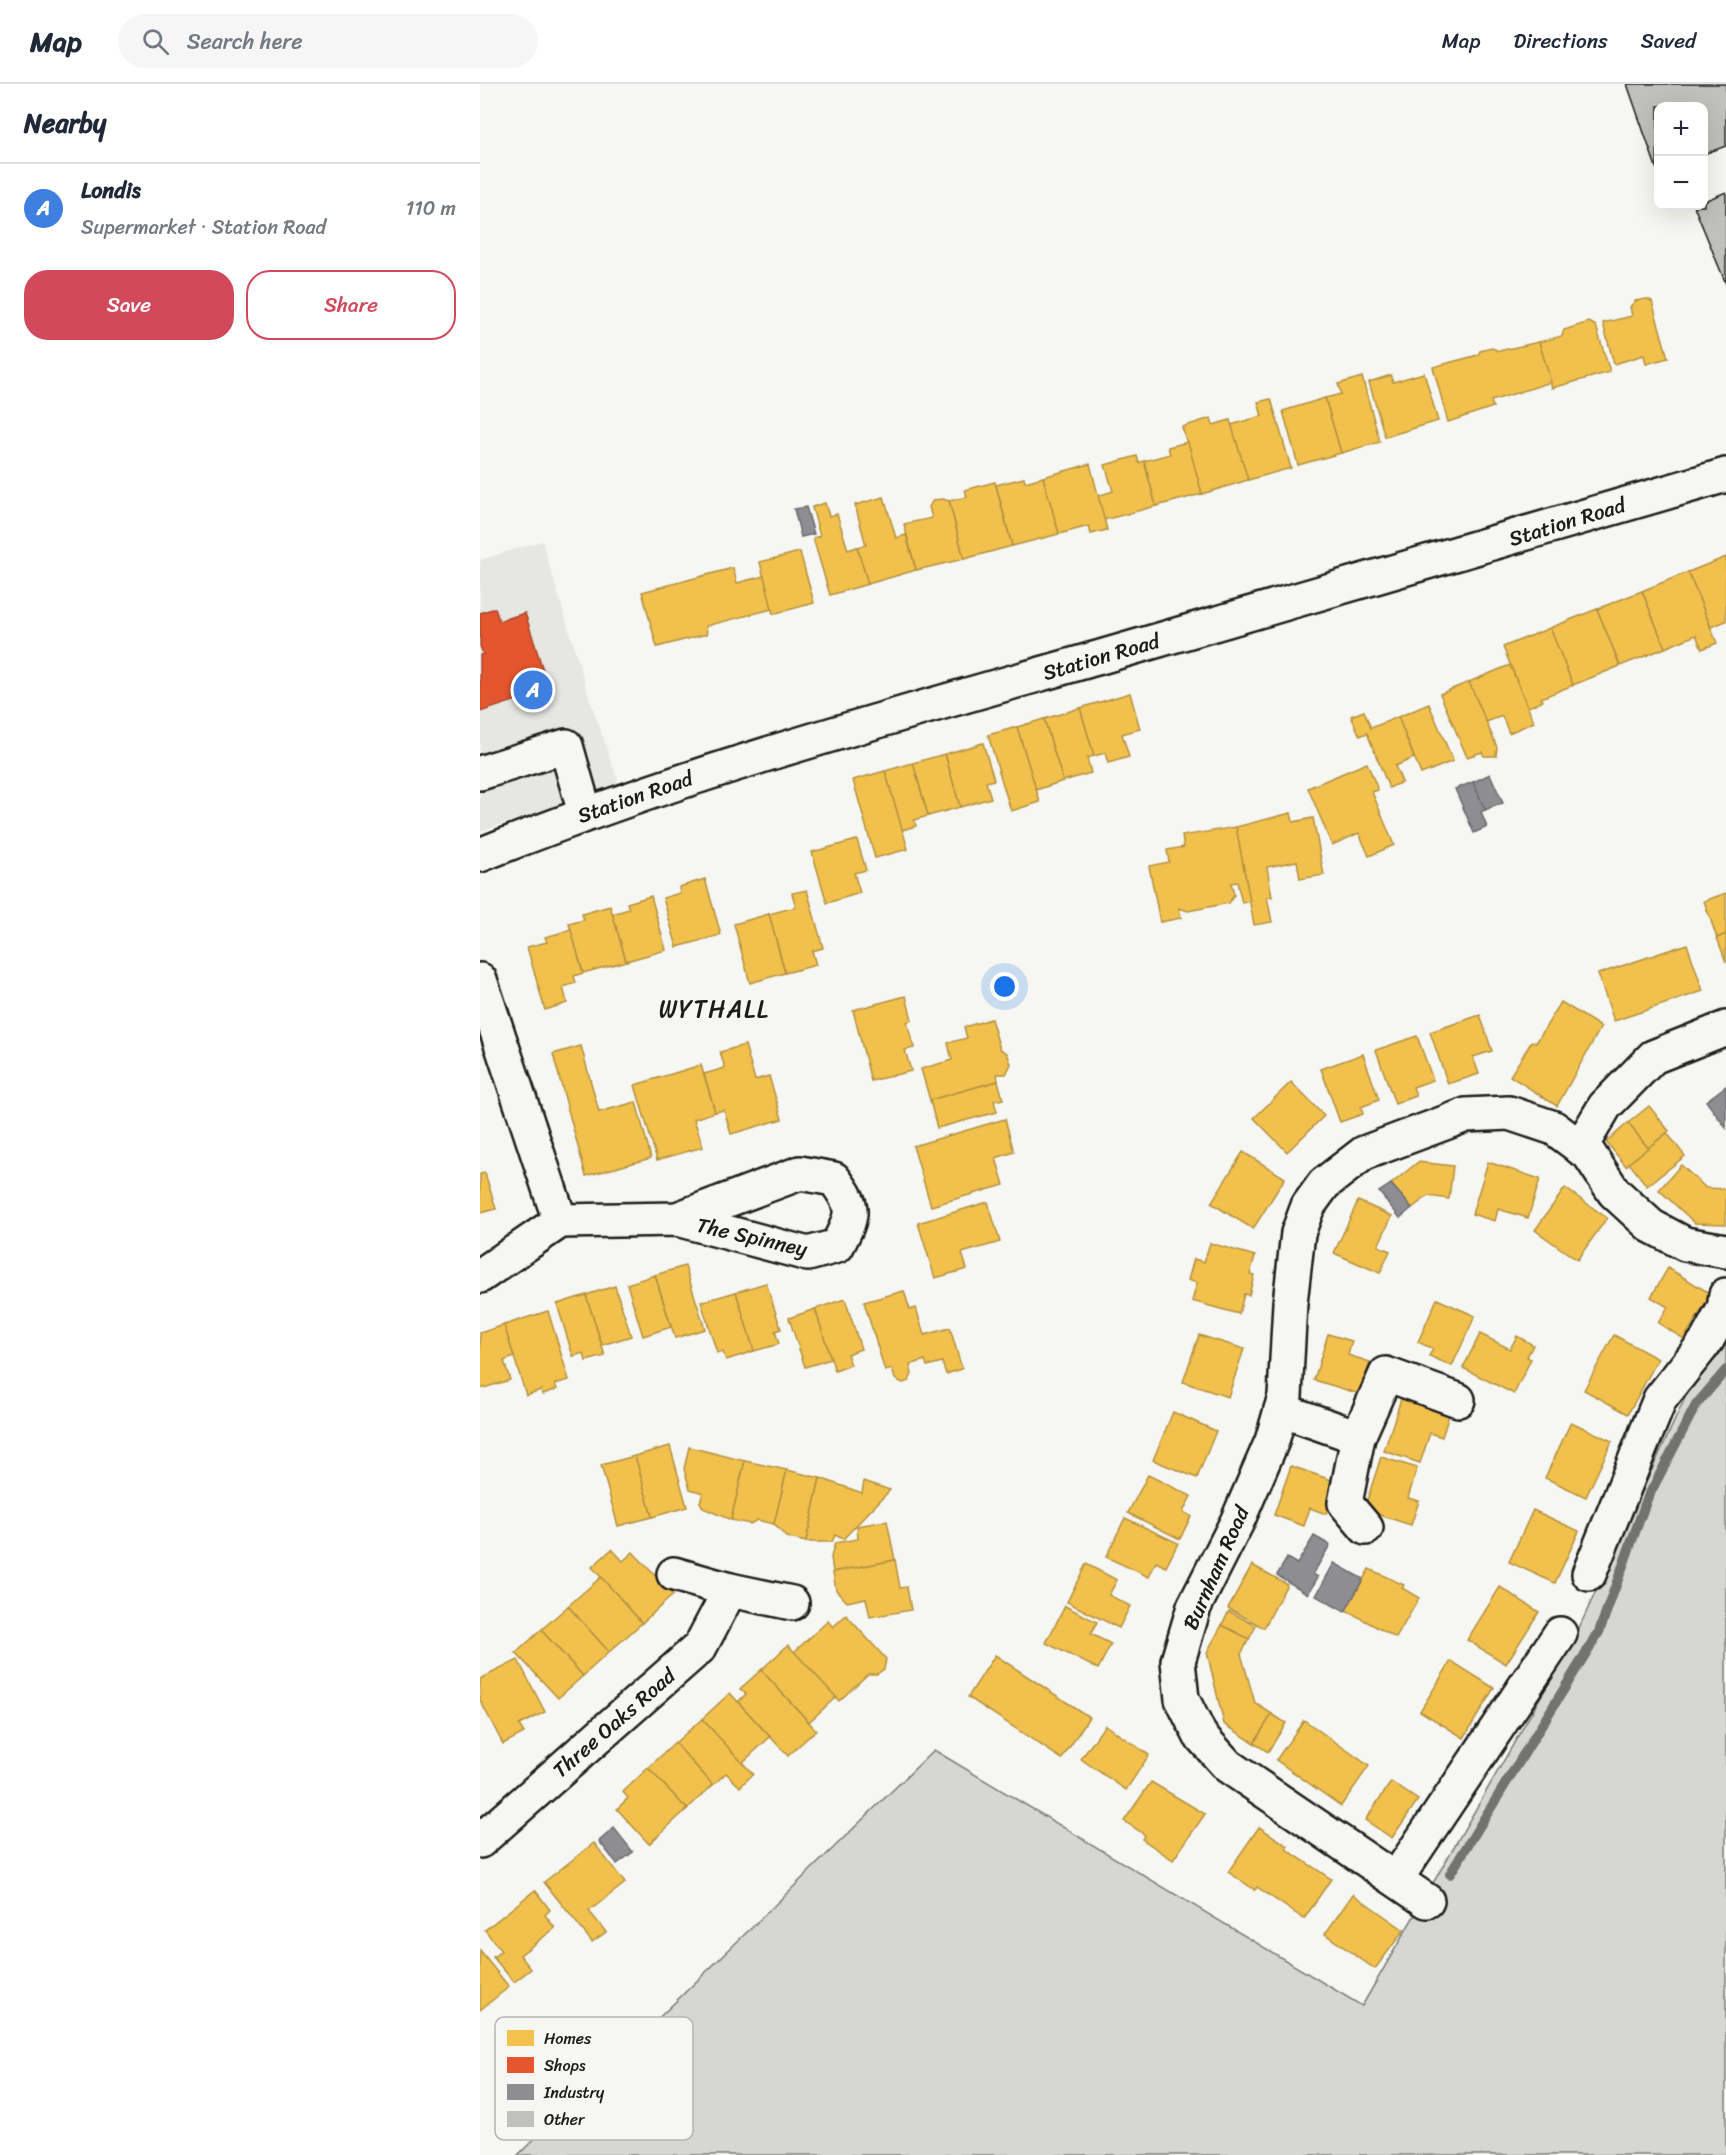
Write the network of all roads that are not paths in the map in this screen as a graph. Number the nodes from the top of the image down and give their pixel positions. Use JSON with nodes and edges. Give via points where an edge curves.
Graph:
{"nodes":[{"id":1,"x":1726,"y":475,"type":"edge"},
{"id":2,"x":480,"y":773,"type":"edge"},
{"id":3,"x":585,"y":813,"type":"junction"},
{"id":4,"x":480,"y":855,"type":"edge"},
{"id":5,"x":480,"y":980,"type":"edge"},
{"id":6,"x":1726,"y":1028,"type":"edge"},
{"id":7,"x":1580,"y":1148,"type":"junction"},
{"id":8,"x":677,"y":1219,"type":"dead end"},
{"id":9,"x":560,"y":1221,"type":"junction"},
{"id":10,"x":1726,"y":1251,"type":"edge"},
{"id":11,"x":480,"y":1276,"type":"edge"},
{"id":12,"x":1726,"y":1295,"type":"edge"},
{"id":13,"x":1458,"y":1400,"type":"dead end"},
{"id":14,"x":1281,"y":1410,"type":"junction"},
{"id":15,"x":1358,"y":1437,"type":"junction"},
{"id":16,"x":1366,"y":1528,"type":"dead end"},
{"id":17,"x":674,"y":1574,"type":"dead end"},
{"id":18,"x":1589,"y":1574,"type":"dead end"},
{"id":19,"x":730,"y":1590,"type":"junction"},
{"id":20,"x":792,"y":1603,"type":"dead end"},
{"id":21,"x":1560,"y":1634,"type":"dead end"},
{"id":22,"x":480,"y":1841,"type":"edge"},
{"id":23,"x":1396,"y":1879,"type":"junction"},
{"id":24,"x":1427,"y":1901,"type":"dead end"}],
"edges":[{"from":1,"to":3,"type":"street","name":"Station Road","via":[[864,724]]},
{"from":2,"to":3,"type":"street","via":[[566,746]]},
{"from":3,"to":4,"type":"street","name":"Station Road"},
{"from":5,"to":9,"type":"street"},
{"from":6,"to":7,"type":"street","via":[[1653,1057],[1605,1106]]},
{"from":7,"to":10,"type":"street","name":"Burnham Road","via":[[1589,1154],[1614,1192],[1651,1226],[1684,1244]]},
{"from":7,"to":14,"type":"street","name":"Burnham Road","via":[[1554,1128],[1509,1113],[1466,1115],[1364,1153],[1324,1184],[1308,1206],[1298,1233]]},
{"from":8,"to":9,"type":"street","name":"The Spinney"},
{"from":9,"to":11,"type":"street"},
{"from":12,"to":18,"type":"street","via":[[1724,1309],[1707,1340],[1660,1399]]},
{"from":13,"to":15,"type":"street","via":[[1386,1374]]},
{"from":14,"to":15,"type":"street"},
{"from":14,"to":23,"type":"street","name":"Burnham Road","via":[[1237,1522],[1194,1608],[1178,1661],[1182,1699],[1200,1735],[1228,1766]]},
{"from":15,"to":16,"type":"street","via":[[1345,1503]]},
{"from":17,"to":19,"type":"street"},
{"from":19,"to":20,"type":"street"},
{"from":19,"to":22,"type":"street","name":"Three Oaks Road","via":[[700,1647]]},
{"from":21,"to":23,"type":"street"},
{"from":23,"to":24,"type":"street","name":"Burnham Road"}]}
